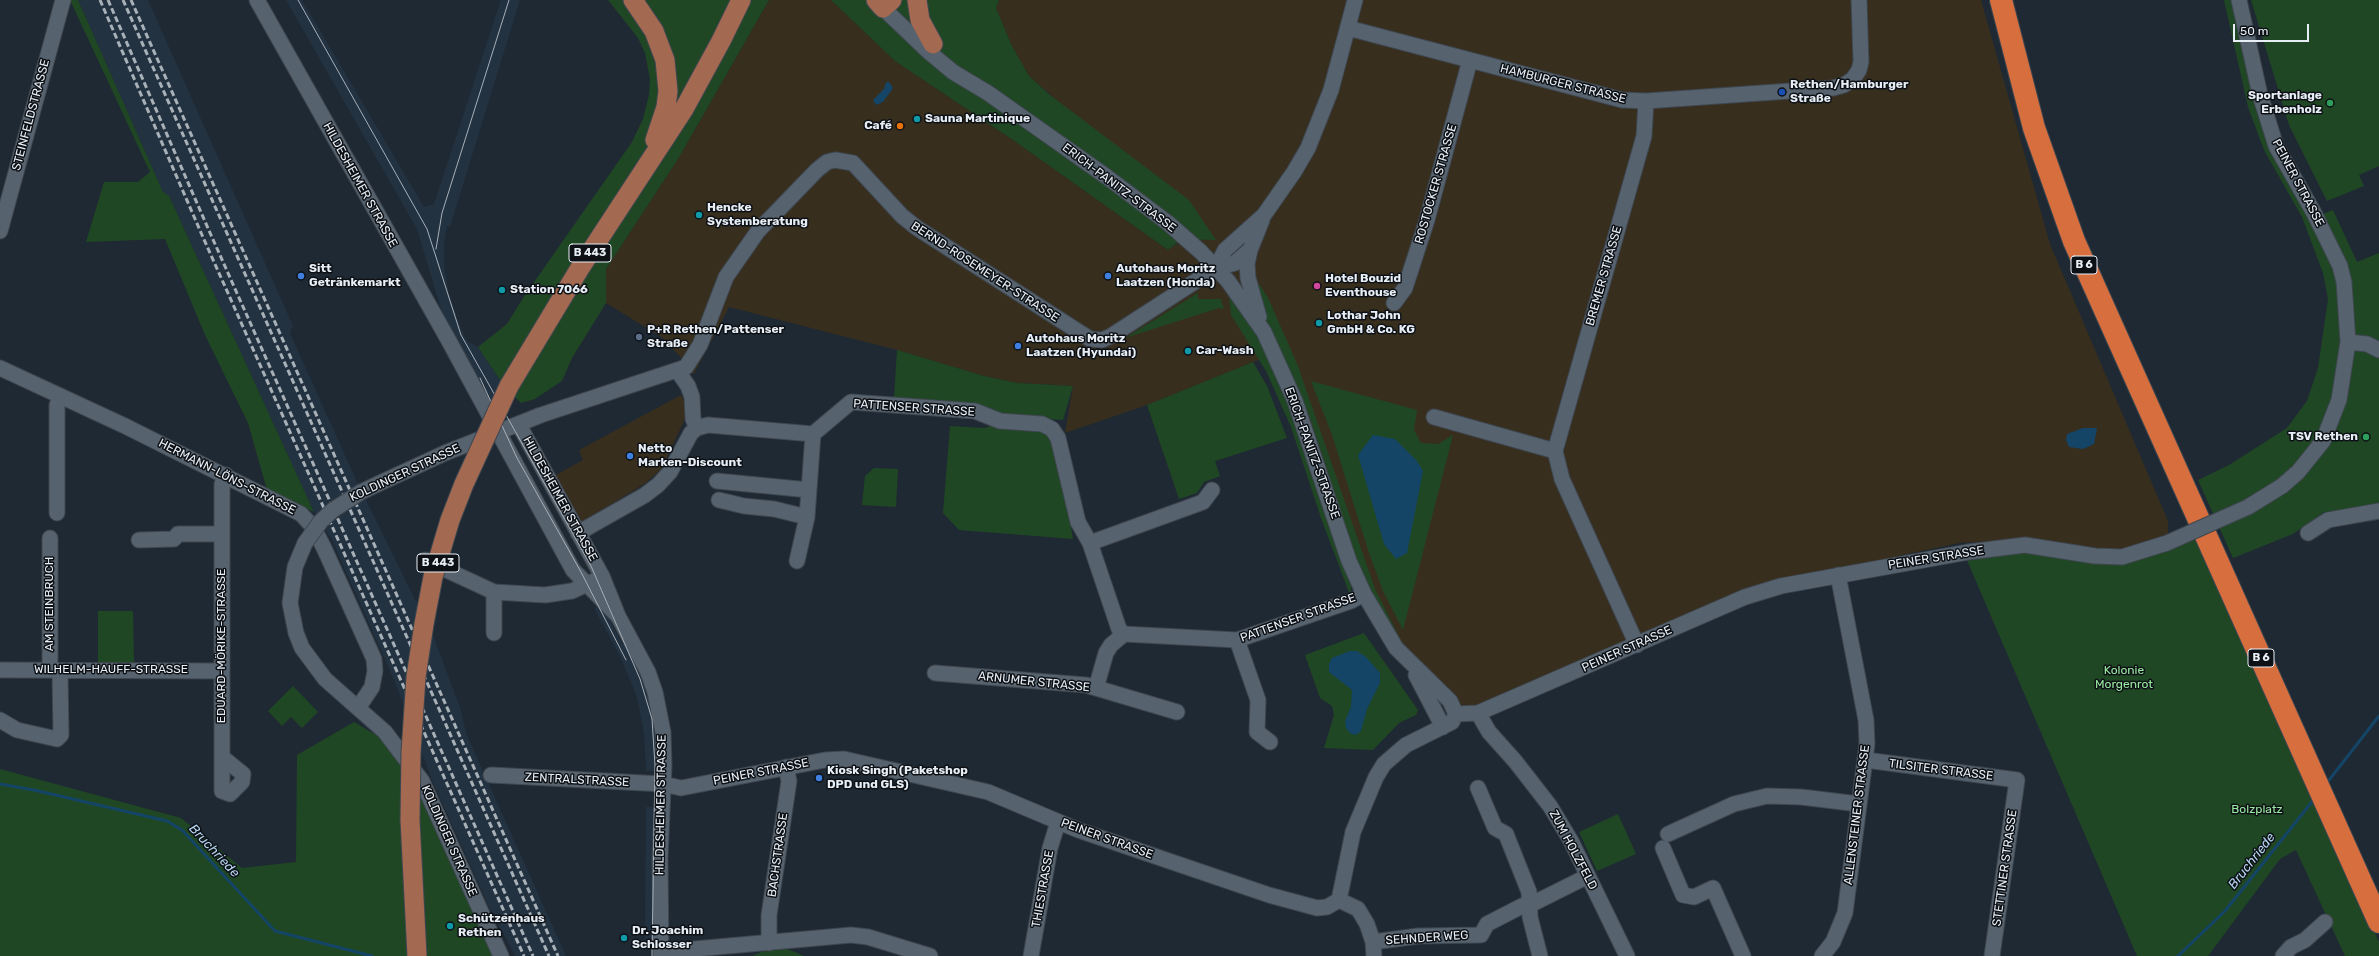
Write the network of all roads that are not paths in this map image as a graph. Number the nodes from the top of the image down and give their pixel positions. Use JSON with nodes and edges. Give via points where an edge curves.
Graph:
{"nodes":[{"id":1,"x":63,"y":0,"type":"edge"},
{"id":2,"x":256,"y":0,"type":"edge"},
{"id":3,"x":633,"y":0,"type":"edge"},
{"id":4,"x":741,"y":0,"type":"edge"},
{"id":5,"x":917,"y":0,"type":"edge"},
{"id":6,"x":1355,"y":0,"type":"edge"},
{"id":7,"x":1859,"y":0,"type":"edge"},
{"id":8,"x":2001,"y":0,"type":"edge"},
{"id":9,"x":2012,"y":0,"type":"edge"},
{"id":10,"x":2238,"y":0,"type":"edge"},
{"id":11,"x":886,"y":2,"type":"edge"},
{"id":12,"x":1348,"y":28,"type":"junction"},
{"id":13,"x":934,"y":44,"type":"junction"},
{"id":14,"x":1470,"y":60,"type":"junction"},
{"id":15,"x":988,"y":93,"type":"junction"},
{"id":16,"x":1646,"y":101,"type":"junction"},
{"id":17,"x":637,"y":181,"type":"junction"},
{"id":18,"x":1264,"y":215,"type":"junction"},
{"id":19,"x":0,"y":231,"type":"edge"},
{"id":20,"x":1250,"y":250,"type":"junction"},
{"id":21,"x":1216,"y":268,"type":"junction"},
{"id":22,"x":1394,"y":303,"type":"dead end"},
{"id":23,"x":1264,"y":332,"type":"junction"},
{"id":24,"x":2348,"y":342,"type":"junction"},
{"id":25,"x":2379,"y":350,"type":"edge"},
{"id":26,"x":0,"y":368,"type":"edge"},
{"id":27,"x":675,"y":371,"type":"junction"},
{"id":28,"x":61,"y":396,"type":"junction"},
{"id":29,"x":1434,"y":418,"type":"dead end"},
{"id":30,"x":519,"y":425,"type":"junction"},
{"id":31,"x":696,"y":428,"type":"junction"},
{"id":32,"x":499,"y":433,"type":"junction"},
{"id":33,"x":813,"y":434,"type":"junction"},
{"id":34,"x":1555,"y":451,"type":"junction"},
{"id":35,"x":226,"y":475,"type":"junction"},
{"id":36,"x":717,"y":481,"type":"dead end"},
{"id":37,"x":809,"y":490,"type":"junction"},
{"id":38,"x":1212,"y":490,"type":"dead end"},
{"id":39,"x":718,"y":500,"type":"dead end"},
{"id":40,"x":2379,"y":511,"type":"edge"},
{"id":41,"x":57,"y":513,"type":"dead end"},
{"id":42,"x":807,"y":517,"type":"junction"},
{"id":43,"x":578,"y":533,"type":"junction"},
{"id":44,"x":2308,"y":533,"type":"dead end"},
{"id":45,"x":221,"y":534,"type":"junction"},
{"id":46,"x":50,"y":538,"type":"dead end"},
{"id":47,"x":139,"y":540,"type":"dead end"},
{"id":48,"x":1090,"y":543,"type":"junction"},
{"id":49,"x":425,"y":560,"type":"dead end"},
{"id":50,"x":797,"y":561,"type":"dead end"},
{"id":51,"x":1838,"y":575,"type":"junction"},
{"id":52,"x":602,"y":576,"type":"junction"},
{"id":53,"x":587,"y":584,"type":"junction"},
{"id":54,"x":494,"y":592,"type":"junction"},
{"id":55,"x":1364,"y":594,"type":"junction"},
{"id":56,"x":618,"y":616,"type":"junction"},
{"id":57,"x":494,"y":633,"type":"dead end"},
{"id":58,"x":1124,"y":634,"type":"junction"},
{"id":59,"x":1237,"y":640,"type":"junction"},
{"id":60,"x":1637,"y":645,"type":"junction"},
{"id":61,"x":1410,"y":664,"type":"junction"},
{"id":62,"x":0,"y":670,"type":"edge"},
{"id":63,"x":55,"y":670,"type":"junction"},
{"id":64,"x":222,"y":671,"type":"junction"},
{"id":65,"x":934,"y":673,"type":"dead end"},
{"id":66,"x":1096,"y":688,"type":"junction"},
{"id":67,"x":358,"y":708,"type":"junction"},
{"id":68,"x":1177,"y":712,"type":"dead end"},
{"id":69,"x":1456,"y":714,"type":"junction"},
{"id":70,"x":1478,"y":714,"type":"junction"},
{"id":71,"x":0,"y":720,"type":"edge"},
{"id":72,"x":1443,"y":727,"type":"junction"},
{"id":73,"x":1270,"y":742,"type":"dead end"},
{"id":74,"x":222,"y":759,"type":"dead end"},
{"id":75,"x":1866,"y":760,"type":"junction"},
{"id":76,"x":786,"y":767,"type":"junction"},
{"id":77,"x":2318,"y":772,"type":"junction"},
{"id":78,"x":492,"y":775,"type":"dead end"},
{"id":79,"x":2017,"y":780,"type":"joint"},
{"id":80,"x":663,"y":784,"type":"junction"},
{"id":81,"x":1478,"y":788,"type":"dead end"},
{"id":82,"x":1859,"y":804,"type":"junction"},
{"id":83,"x":1058,"y":822,"type":"junction"},
{"id":84,"x":2343,"y":829,"type":"junction"},
{"id":85,"x":1588,"y":876,"type":"junction"},
{"id":86,"x":2379,"y":896,"type":"edge"},
{"id":87,"x":1340,"y":900,"type":"junction"},
{"id":88,"x":1530,"y":905,"type":"junction"},
{"id":89,"x":2325,"y":922,"type":"dead end"},
{"id":90,"x":2379,"y":922,"type":"edge"},
{"id":91,"x":769,"y":943,"type":"junction"},
{"id":92,"x":1374,"y":949,"type":"edge"},
{"id":93,"x":661,"y":954,"type":"edge"},
{"id":94,"x":416,"y":956,"type":"edge"},
{"id":95,"x":501,"y":956,"type":"edge"},
{"id":96,"x":930,"y":956,"type":"edge"},
{"id":97,"x":1031,"y":956,"type":"edge"},
{"id":98,"x":1540,"y":956,"type":"edge"},
{"id":99,"x":1627,"y":956,"type":"edge"},
{"id":100,"x":1743,"y":956,"type":"edge"},
{"id":101,"x":1822,"y":956,"type":"edge"},
{"id":102,"x":1992,"y":956,"type":"edge"},
{"id":103,"x":2283,"y":956,"type":"edge"}],
"edges":[{"from":1,"to":19,"type":"street","name":"STEINFELDSTRASSE"},
{"from":2,"to":32,"type":"street","name":"HILDESHEIMER STRASSE"},
{"from":3,"to":17,"type":"main road","via":[[661,45],[668,91],[661,124]]},
{"from":4,"to":17,"type":"main road","number":"B 443","via":[[722,41],[684,109]]},
{"from":5,"to":13,"type":"main road","via":[[920,20]]},
{"from":6,"to":12,"type":"street"},
{"from":7,"to":16,"type":"street","name":"HAMBURGER STRASSE","via":[[1861,62],[1853,79],[1844,85],[1833,88]]},
{"from":8,"to":77,"type":"highway","number":"B 6","via":[[2034,128],[2074,241]]},
{"from":9,"to":77,"type":"highway","number":"B 6","via":[[2045,126],[2085,237]]},
{"from":10,"to":24,"type":"street","name":"PEINER STRASSE","via":[[2260,95],[2276,146],[2340,266],[2344,282]]},
{"from":11,"to":13,"type":"street","name":"ERICH-PANITZ-STRASSE"},
{"from":11,"to":15,"type":"street","name":"ERICH-PANITZ-STRASSE","via":[[928,52],[953,72]]},
{"from":12,"to":14,"type":"street","name":"HAMBURGER STRASSE"},
{"from":12,"to":18,"type":"street","via":[[1320,122],[1294,172]]},
{"from":13,"to":15,"type":"street","name":"ERICH-PANITZ-STRASSE"},
{"from":14,"to":16,"type":"street","name":"HAMBURGER STRASSE","via":[[1622,100]]},
{"from":14,"to":22,"type":"street","name":"ROSTOCKER STRASSE","via":[[1423,233],[1405,288]]},
{"from":15,"to":21,"type":"street","name":"ERICH-PANITZ-STRASSE","via":[[1108,177],[1168,223]]},
{"from":16,"to":34,"type":"street","name":"BREMER STRASSE","via":[[1644,136]]},
{"from":17,"to":94,"type":"main road","number":"B 443","bridge":true,"via":[[544,325],[509,386],[464,484],[433,577],[416,677],[411,752],[410,820]]},
{"from":18,"to":20,"type":"street"},
{"from":18,"to":21,"type":"street","via":[[1225,250]]},
{"from":20,"to":21,"type":"street","via":[[1235,263]]},
{"from":20,"to":23,"type":"street","via":[[1248,278]]},
{"from":21,"to":23,"type":"street","name":"ERICH-PANITZ-STRASSE"},
{"from":21,"to":27,"type":"street","name":"BERND-ROSEMEYER-STRASSE","via":[[1111,336],[1102,340],[1090,339],[917,228],[902,216],[853,164],[844,160],[827,162],[758,231],[726,277],[700,345],[688,366]]},
{"from":23,"to":55,"type":"street","name":"ERICH-PANITZ-STRASSE","via":[[1296,401],[1350,561]]},
{"from":24,"to":25,"type":"street","via":[[2367,344]]},
{"from":24,"to":51,"type":"street","name":"PEINER STRASSE","bridge":true,"via":[[2339,400],[2323,441],[2298,472],[2282,486],[2248,507],[2167,544],[2122,557],[2095,556],[2025,545],[1968,552]]},
{"from":26,"to":28,"type":"street","name":"HERMANN-LÖNS-STRASSE"},
{"from":27,"to":30,"type":"street","via":[[576,402]]},
{"from":27,"to":31,"type":"street","via":[[688,386]]},
{"from":28,"to":35,"type":"street","name":"HERMANN-LÖNS-STRASSE"},
{"from":28,"to":41,"type":"street","via":[[57,405]]},
{"from":29,"to":34,"type":"street"},
{"from":30,"to":32,"type":"street","name":"HILDESHEIMER STRASSE"},
{"from":30,"to":43,"type":"street","name":"HILDESHEIMER STRASSE"},
{"from":31,"to":33,"type":"street","via":[[708,425]]},
{"from":31,"to":43,"type":"street","via":[[670,472],[658,485]]},
{"from":32,"to":53,"type":"street","name":"HILDESHEIMER STRASSE","via":[[573,570]]},
{"from":32,"to":67,"type":"street","name":"KOLDINGER STRASSE","bridge":true,"via":[[445,453],[361,492],[333,510],[305,543],[291,585],[290,603],[296,633],[310,662],[325,680]]},
{"from":33,"to":37,"type":"street"},
{"from":33,"to":48,"type":"street","name":"PATTENSER STRASSE","via":[[851,402],[975,411],[1000,421],[1042,424],[1052,429],[1058,438],[1078,522]]},
{"from":34,"to":60,"type":"street","name":"BREMER STRASSE","via":[[1562,479]]},
{"from":35,"to":45,"type":"street","name":"EDUARD-MÖRIKE-STRASSE","via":[[222,484]]},
{"from":35,"to":67,"type":"street","name":"HERMANN-LÖNS-STRASSE","via":[[301,514],[313,526],[374,659],[372,686]]},
{"from":36,"to":37,"type":"street"},
{"from":37,"to":42,"type":"street"},
{"from":38,"to":48,"type":"street","via":[[1203,502]]},
{"from":39,"to":42,"type":"street"},
{"from":40,"to":44,"type":"street","via":[[2328,520]]},
{"from":42,"to":50,"type":"street"},
{"from":43,"to":52,"type":"street","name":"HILDESHEIMER STRASSE"},
{"from":45,"to":47,"type":"street","via":[[178,534],[174,539]]},
{"from":45,"to":64,"type":"street","name":"EDUARD-MÖRIKE-STRASSE"},
{"from":46,"to":63,"type":"street","name":"AM STEINBRUCH"},
{"from":48,"to":58,"type":"street","name":"PATTENSER STRASSE","via":[[1119,629]]},
{"from":49,"to":54,"type":"street"},
{"from":51,"to":60,"type":"street","name":"PEINER STRASSE","via":[[1781,586],[1745,597]]},
{"from":51,"to":75,"type":"street","name":"ALLENSTEINER STRASSE","via":[[1866,720]]},
{"from":52,"to":53,"type":"street"},
{"from":52,"to":56,"type":"street","name":"HILDESHEIMER STRASSE"},
{"from":53,"to":54,"type":"street","via":[[565,593],[545,595]]},
{"from":53,"to":56,"type":"street","name":"HILDESHEIMER STRASSE"},
{"from":54,"to":57,"type":"street"},
{"from":55,"to":59,"type":"street","name":"PATTENSER STRASSE","via":[[1351,601]]},
{"from":55,"to":61,"type":"street","name":"ERICH-PANITZ-STRASSE","via":[[1396,648]]},
{"from":56,"to":80,"type":"street","name":"HILDESHEIMER STRASSE","via":[[639,653],[655,692],[663,732]]},
{"from":58,"to":59,"type":"street","name":"PATTENSER STRASSE"},
{"from":58,"to":66,"type":"street","via":[[1106,653]]},
{"from":59,"to":73,"type":"street","via":[[1258,700],[1257,732]]},
{"from":60,"to":70,"type":"street","name":"PEINER STRASSE"},
{"from":61,"to":69,"type":"street","name":"ERICH-PANITZ-STRASSE","via":[[1450,701]]},
{"from":61,"to":72,"type":"street","name":"ERICH-PANITZ-STRASSE"},
{"from":62,"to":63,"type":"street","name":"WILHELM-HAUFF-STRASSE"},
{"from":63,"to":64,"type":"street","name":"WILHELM-HAUFF-STRASSE"},
{"from":63,"to":71,"type":"street","name":"AM STEINBRUCH","via":[[62,735],[57,739],[18,730]]},
{"from":64,"to":74,"type":"street","name":"EDUARD-MÖRIKE-STRASSE"},
{"from":65,"to":66,"type":"street","name":"ARNUMER STRASSE","via":[[1034,680]]},
{"from":66,"to":68,"type":"street","name":"ARNUMER STRASSE"},
{"from":67,"to":95,"type":"street","name":"KOLDINGER STRASSE","via":[[385,732],[422,781]]},
{"from":69,"to":70,"type":"street","name":"PEINER STRASSE"},
{"from":69,"to":72,"type":"street","via":[[1452,722]]},
{"from":70,"to":85,"type":"street","name":"ZUM HOLZFELD","via":[[1489,732],[1550,806]]},
{"from":72,"to":87,"type":"street","via":[[1394,753],[1376,777],[1353,832]]},
{"from":75,"to":79,"type":"street","name":"TILSITER STRASSE"},
{"from":75,"to":82,"type":"street","name":"ALLENSTEINER STRASSE"},
{"from":76,"to":80,"type":"street","name":"PEINER STRASSE","via":[[688,787]]},
{"from":76,"to":83,"type":"street","name":"PEINER STRASSE","via":[[844,759],[988,792]]},
{"from":76,"to":91,"type":"street","name":"BACHSTRASSE","via":[[789,781],[769,915]]},
{"from":77,"to":84,"type":"highway","number":"B 6"},
{"from":78,"to":80,"type":"street","name":"ZENTRALSTRASSE"},
{"from":79,"to":102,"type":"street","name":"STETTINER STRASSE"},
{"from":80,"to":93,"type":"street","name":"HILDESHEIMER STRASSE","via":[[660,858]]},
{"from":81,"to":88,"type":"street","via":[[1495,828],[1506,834],[1529,892]]},
{"from":82,"to":100,"type":"street","via":[[1767,796],[1734,804],[1666,841],[1683,895],[1694,897],[1713,888]]},
{"from":82,"to":101,"type":"street","name":"ALLENSTEINER STRASSE","via":[[1845,913],[1833,942]]},
{"from":83,"to":87,"type":"street","name":"PEINER STRASSE","via":[[1292,902],[1317,908],[1327,907]]},
{"from":83,"to":97,"type":"street","name":"THIESTRASSE","via":[[1050,848]]},
{"from":84,"to":86,"type":"highway","number":"B 6"},
{"from":84,"to":90,"type":"highway","number":"B 6"},
{"from":85,"to":88,"type":"street"},
{"from":85,"to":99,"type":"street","name":"ZUM HOLZFELD"},
{"from":87,"to":92,"type":"street","via":[[1358,909]]},
{"from":88,"to":92,"type":"street","name":"SEHNDER WEG","via":[[1522,906],[1487,924],[1481,935],[1418,936]]},
{"from":88,"to":98,"type":"street","via":[[1530,917]]},
{"from":89,"to":103,"type":"street","via":[[2305,940],[2290,947]]},
{"from":91,"to":93,"type":"street"},
{"from":91,"to":96,"type":"street","via":[[856,936],[868,937]]}]}
